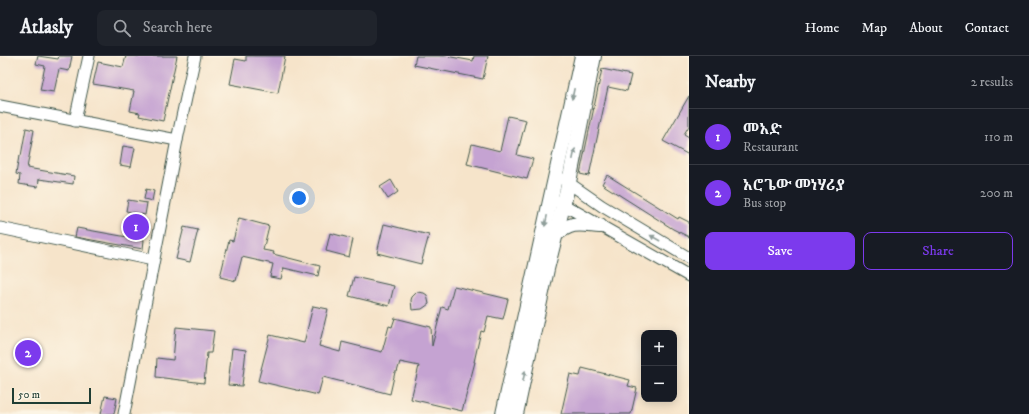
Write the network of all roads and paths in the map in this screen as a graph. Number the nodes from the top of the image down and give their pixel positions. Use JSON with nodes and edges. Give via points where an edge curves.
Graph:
{"nodes":[{"id":1,"x":89,"y":56,"type":"edge"},
{"id":2,"x":195,"y":56,"type":"edge"},
{"id":3,"x":582,"y":56,"type":"edge"},
{"id":4,"x":594,"y":56,"type":"edge"},
{"id":5,"x":0,"y":106,"type":"edge"},
{"id":6,"x":75,"y":121,"type":"junction"},
{"id":7,"x":177,"y":140,"type":"junction"},
{"id":8,"x":556,"y":175,"type":"junction"},
{"id":9,"x":569,"y":182,"type":"junction"},
{"id":10,"x":557,"y":201,"type":"junction"},
{"id":11,"x":600,"y":226,"type":"junction"},
{"id":12,"x":0,"y":228,"type":"edge"},
{"id":13,"x":555,"y":235,"type":"junction"},
{"id":14,"x":689,"y":258,"type":"edge"},
{"id":15,"x":154,"y":260,"type":"junction"},
{"id":16,"x":689,"y":276,"type":"edge"},
{"id":17,"x":124,"y":414,"type":"edge"},
{"id":18,"x":503,"y":414,"type":"edge"},
{"id":19,"x":516,"y":414,"type":"edge"}],
"edges":[{"from":1,"to":6,"type":"street"},
{"from":2,"to":7,"type":"street"},
{"from":3,"to":8,"type":"main road","one_way":true},
{"from":9,"to":4,"type":"main road","one_way":true},
{"from":5,"to":6,"type":"street"},
{"from":6,"to":7,"type":"street"},
{"from":7,"to":15,"type":"street"},
{"from":8,"to":9,"type":"street"},
{"from":8,"to":10,"type":"main road"},
{"from":9,"to":10,"type":"main road"},
{"from":14,"to":9,"type":"street","one_way":true,"via":[[602,206]]},
{"from":10,"to":11,"type":"street"},
{"from":10,"to":13,"type":"main road"},
{"from":10,"to":18,"type":"main road","one_way":true},
{"from":11,"to":13,"type":"main road","via":[[574,224]]},
{"from":11,"to":16,"type":"street"},
{"from":12,"to":15,"type":"street"},
{"from":19,"to":13,"type":"main road","one_way":true},
{"from":15,"to":17,"type":"street"}]}
